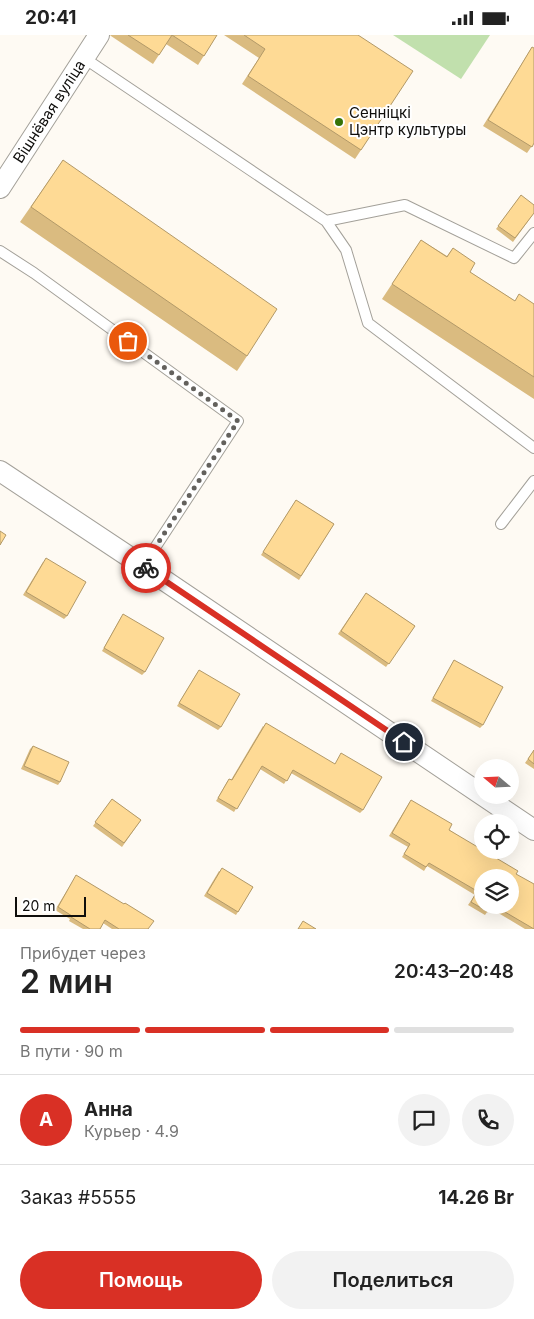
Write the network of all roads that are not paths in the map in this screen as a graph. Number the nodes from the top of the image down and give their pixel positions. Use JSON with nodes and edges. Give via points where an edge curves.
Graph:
{"nodes":[{"id":1,"x":99,"y":35,"type":"edge"},
{"id":2,"x":84,"y":59,"type":"junction"},
{"id":3,"x":0,"y":188,"type":"edge"},
{"id":4,"x":326,"y":221,"type":"junction"},
{"id":5,"x":534,"y":233,"type":"edge"},
{"id":6,"x":0,"y":251,"type":"edge"},
{"id":7,"x":534,"y":448,"type":"edge"},
{"id":8,"x":0,"y":471,"type":"edge"},
{"id":9,"x":534,"y":481,"type":"edge"},
{"id":10,"x":501,"y":524,"type":"dead end"},
{"id":11,"x":143,"y":566,"type":"junction"},
{"id":12,"x":534,"y":831,"type":"edge"}],
"edges":[{"from":1,"to":2,"type":"street","name":"Вішнёвая вуліца"},
{"from":2,"to":3,"type":"street","name":"Вішнёвая вуліца"},
{"from":2,"to":4,"type":"lane"},
{"from":4,"to":5,"type":"lane","via":[[405,205],[514,258]]},
{"from":4,"to":7,"type":"lane","via":[[346,249],[368,323]]},
{"from":6,"to":11,"type":"lane","via":[[238,421]]},
{"from":8,"to":11,"type":"street"},
{"from":9,"to":10,"type":"lane"},
{"from":11,"to":12,"type":"street"}]}
